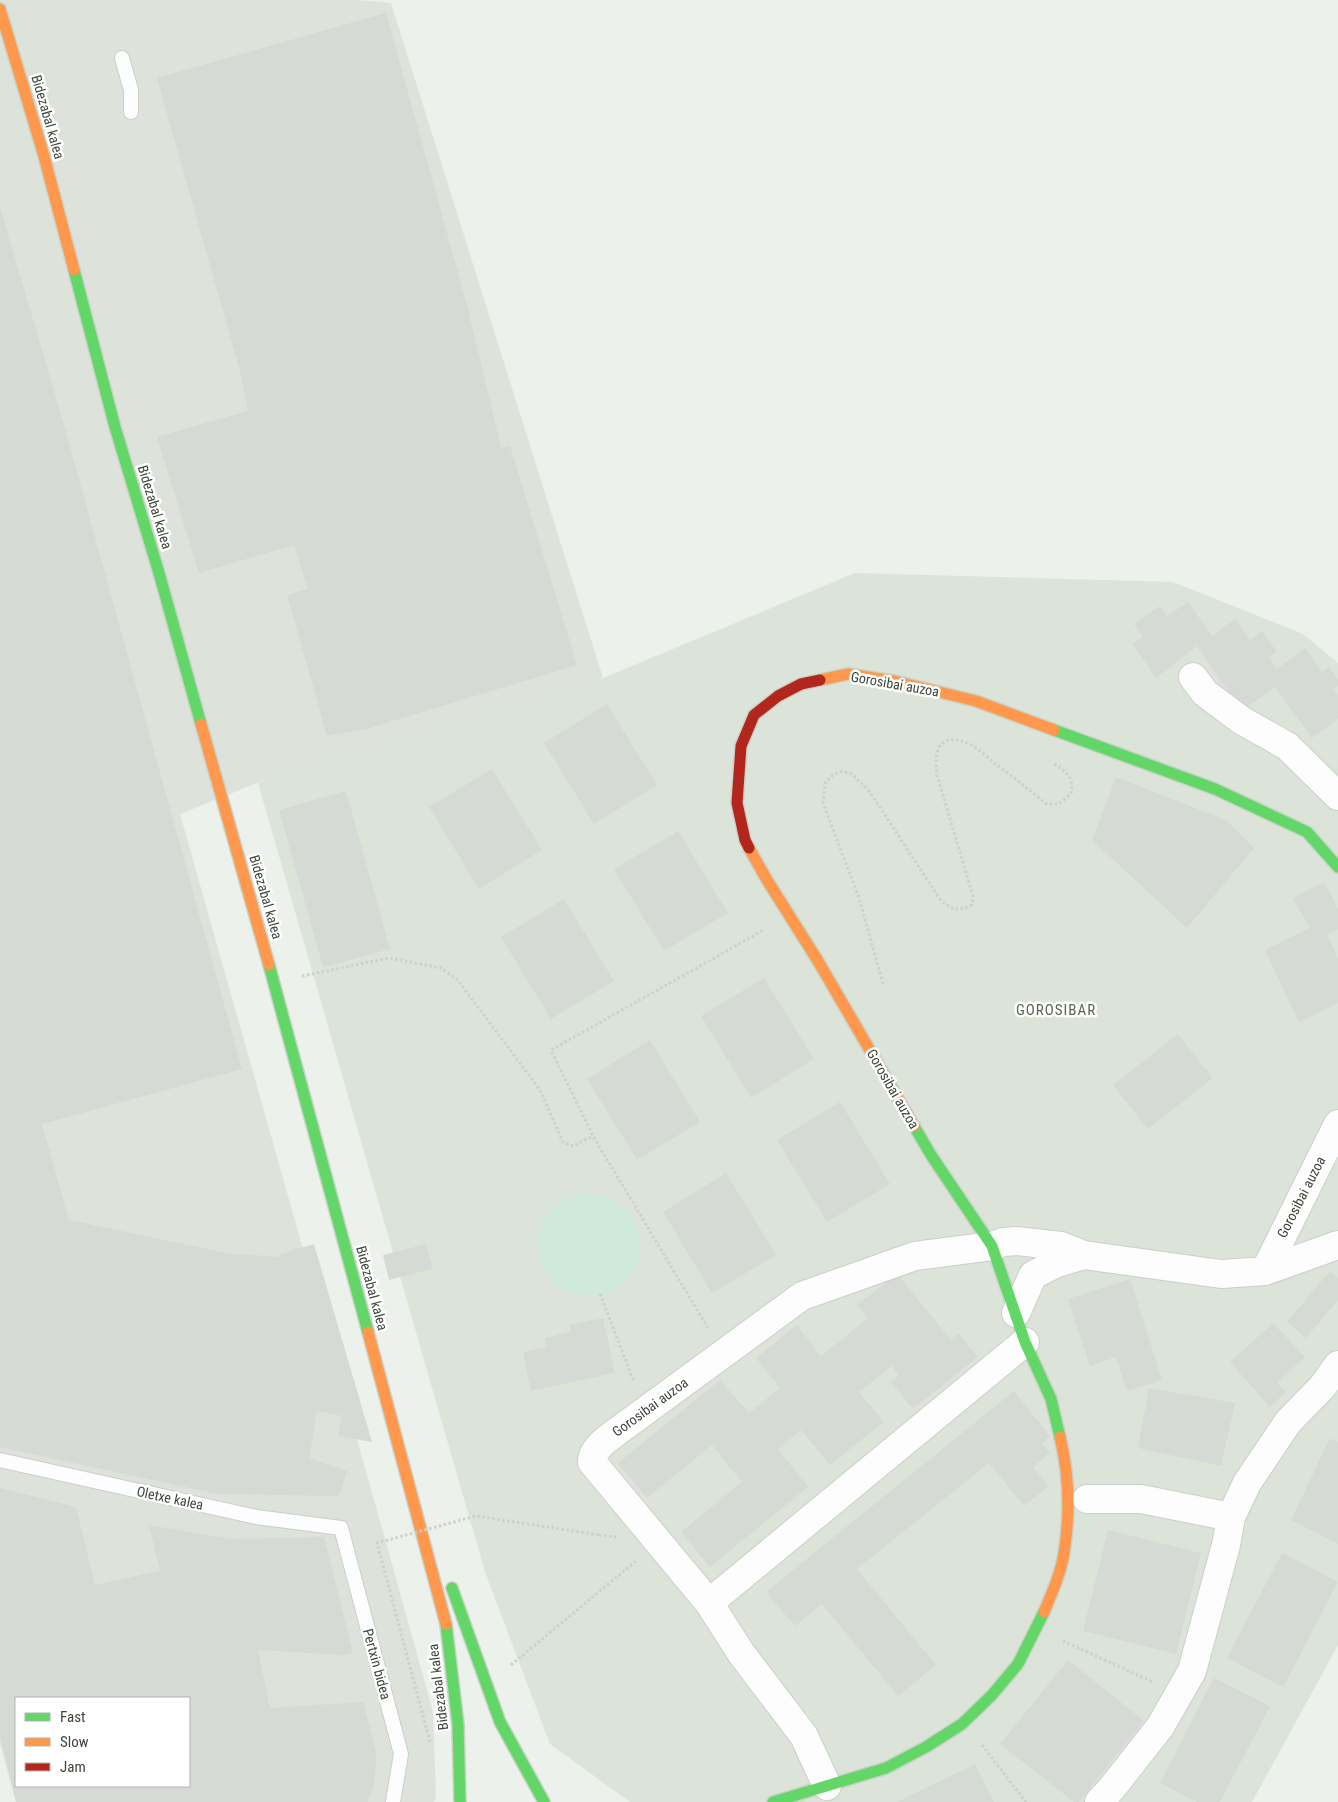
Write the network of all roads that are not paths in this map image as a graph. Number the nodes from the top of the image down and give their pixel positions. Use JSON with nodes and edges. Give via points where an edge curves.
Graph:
{"nodes":[{"id":1,"x":0,"y":9,"type":"edge"},
{"id":2,"x":122,"y":58,"type":"dead end"},
{"id":3,"x":131,"y":112,"type":"dead end"},
{"id":4,"x":1193,"y":677,"type":"dead end"},
{"id":5,"x":1338,"y":796,"type":"edge"},
{"id":6,"x":1338,"y":867,"type":"edge"},
{"id":7,"x":1338,"y":1124,"type":"edge"},
{"id":8,"x":1004,"y":1243,"type":"junction"},
{"id":9,"x":1338,"y":1245,"type":"edge"},
{"id":10,"x":1084,"y":1255,"type":"junction"},
{"id":11,"x":1265,"y":1271,"type":"junction"},
{"id":12,"x":1033,"y":1275,"type":"junction"},
{"id":13,"x":1016,"y":1313,"type":"junction"},
{"id":14,"x":1025,"y":1342,"type":"junction"},
{"id":15,"x":1338,"y":1365,"type":"edge"},
{"id":16,"x":403,"y":1459,"type":"junction"},
{"id":17,"x":0,"y":1460,"type":"edge"},
{"id":18,"x":1087,"y":1499,"type":"dead end"},
{"id":19,"x":1231,"y":1517,"type":"junction"},
{"id":20,"x":341,"y":1528,"type":"joint"},
{"id":21,"x":435,"y":1538,"type":"dead end"},
{"id":22,"x":448,"y":1574,"type":"dead end"},
{"id":23,"x":709,"y":1602,"type":"junction"},
{"id":24,"x":826,"y":1786,"type":"junction"},
{"id":25,"x":393,"y":1802,"type":"edge"},
{"id":26,"x":460,"y":1802,"type":"edge"},
{"id":27,"x":544,"y":1802,"type":"edge"},
{"id":28,"x":773,"y":1802,"type":"edge"},
{"id":29,"x":1099,"y":1802,"type":"edge"}],
"edges":[{"from":1,"to":16,"type":"main road","name":"Bidezabal kalea","via":[[44,156],[116,427],[275,986]]},
{"from":2,"to":3,"type":"lane","via":[[131,90]]},
{"from":4,"to":5,"type":"street","via":[[1205,693],[1241,720],[1287,746]]},
{"from":6,"to":8,"type":"main road","name":"Gorosibai auzoa","via":[[1307,832],[1223,793],[976,701],[894,681],[848,674],[801,684],[778,696],[754,715],[741,746],[737,803],[745,840],[931,1156]]},
{"from":7,"to":11,"type":"street","name":"Gorosibai auzoa"},
{"from":8,"to":10,"type":"street","name":"Gorosibai auzoa","via":[[1061,1246]]},
{"from":8,"to":12,"type":"street","via":[[1028,1260]]},
{"from":8,"to":13,"type":"main road","name":"Gorosibai auzoa"},
{"from":8,"to":23,"type":"street","name":"Gorosibai auzoa","via":[[915,1256],[802,1296],[614,1432],[596,1449],[592,1462]]},
{"from":9,"to":11,"type":"street","name":"Gorosibai auzoa"},
{"from":10,"to":11,"type":"street","name":"Gorosibai auzoa","via":[[1221,1274]]},
{"from":10,"to":12,"type":"street","via":[[1057,1262]]},
{"from":12,"to":13,"type":"street"},
{"from":13,"to":14,"type":"main road","name":"Gorosibai auzoa"},
{"from":14,"to":23,"type":"street"},
{"from":14,"to":24,"type":"main road","name":"Gorosibai auzoa","via":[[1051,1398],[1065,1458],[1068,1500],[1064,1553],[1055,1586],[1038,1626],[1018,1664],[962,1724],[886,1768]]},
{"from":15,"to":19,"type":"street","via":[[1323,1386],[1288,1422],[1247,1483]]},
{"from":16,"to":21,"type":"main road"},
{"from":16,"to":26,"type":"main road","name":"Bidezabal kalea","via":[[445,1618],[458,1724]]},
{"from":17,"to":20,"type":"lane","name":"Oletxe kalea","via":[[256,1517]]},
{"from":18,"to":19,"type":"street","via":[[1141,1499]]},
{"from":19,"to":29,"type":"street","via":[[1192,1671],[1160,1727]]},
{"from":20,"to":25,"type":"lane","name":"Pertxin bidea","via":[[401,1754]]},
{"from":22,"to":27,"type":"main road","via":[[500,1722]]},
{"from":23,"to":24,"type":"street","name":"Gorosibai auzoa","via":[[741,1653],[804,1736]]},
{"from":24,"to":28,"type":"main road","name":"Gorosibai auzoa"}]}
